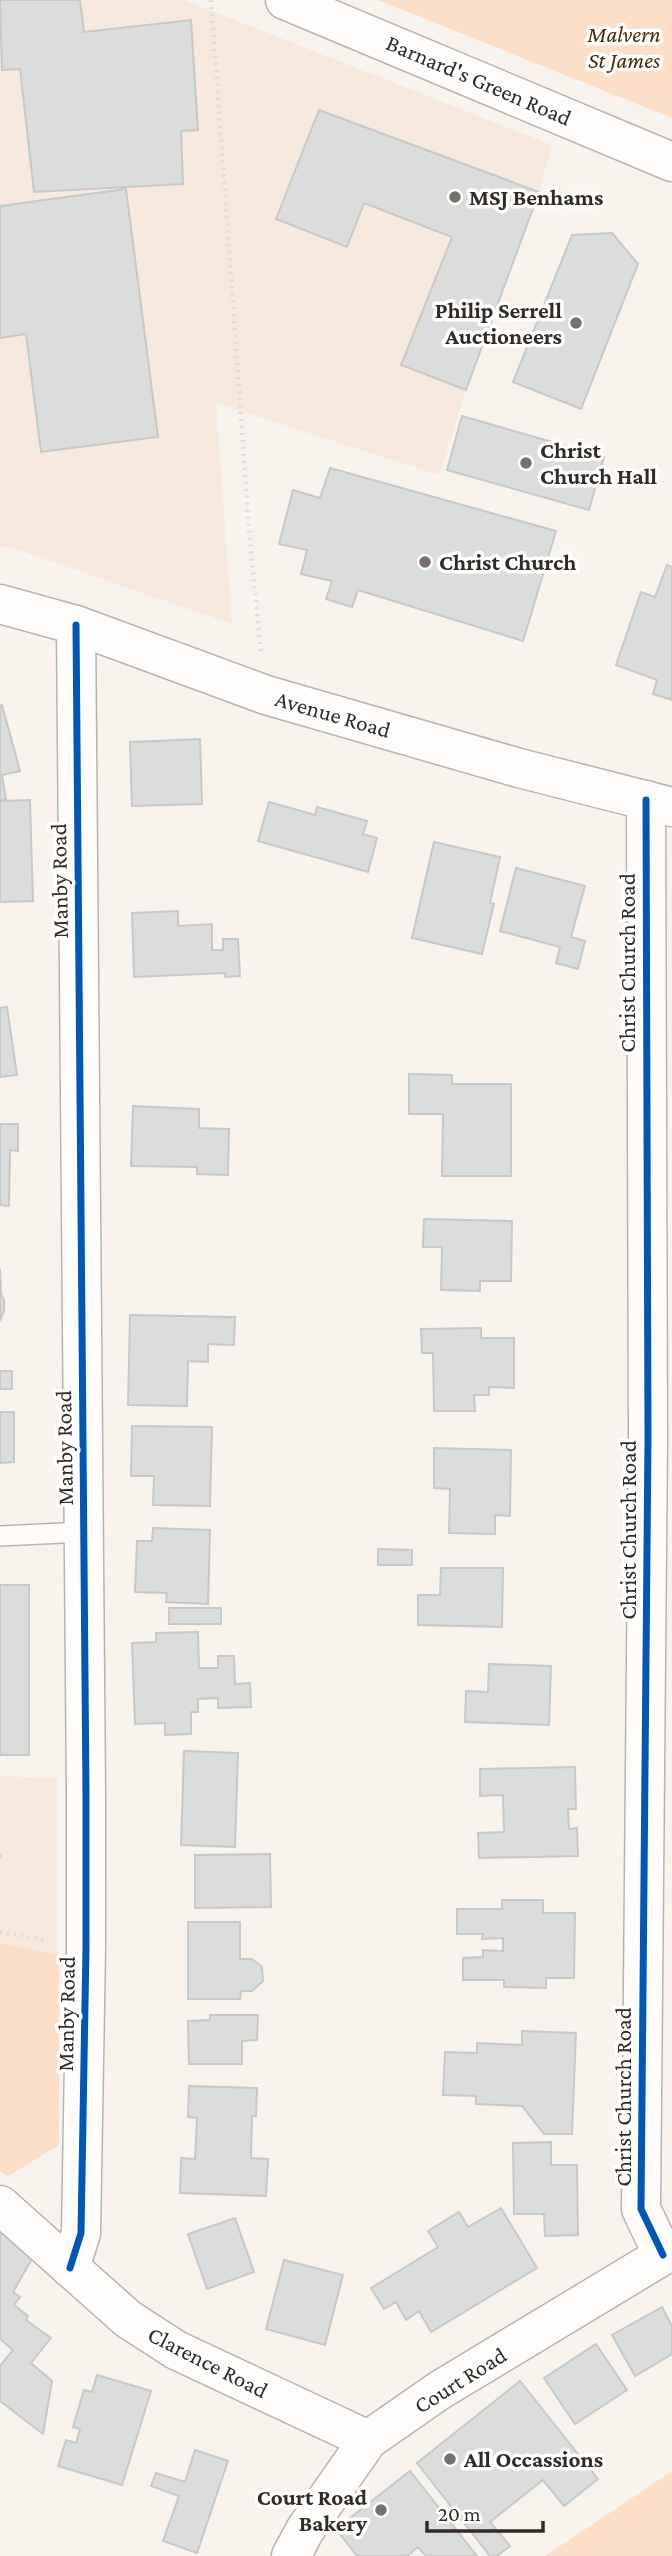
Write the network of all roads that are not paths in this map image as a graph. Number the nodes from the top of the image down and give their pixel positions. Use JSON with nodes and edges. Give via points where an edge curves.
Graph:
{"nodes":[{"id":1,"x":285,"y":0,"type":"edge"},
{"id":2,"x":672,"y":162,"type":"edge"},
{"id":3,"x":0,"y":604,"type":"edge"},
{"id":4,"x":76,"y":625,"type":"junction"},
{"id":5,"x":659,"y":803,"type":"edge"},
{"id":6,"x":84,"y":1532,"type":"junction"},
{"id":7,"x":0,"y":1536,"type":"edge"},
{"id":8,"x":0,"y":2205,"type":"edge"},
{"id":9,"x":667,"y":2253,"type":"edge"},
{"id":10,"x":70,"y":2268,"type":"junction"},
{"id":11,"x":368,"y":2440,"type":"junction"},
{"id":12,"x":291,"y":2556,"type":"edge"}],
"edges":[{"from":1,"to":2,"type":"street","name":"Barnard's Green Road"},
{"from":3,"to":4,"type":"street","name":"Avenue Road"},
{"from":4,"to":5,"type":"street","name":"Avenue Road","via":[[266,695]]},
{"from":4,"to":6,"type":"street","name":"Manby Road"},
{"from":5,"to":9,"type":"street","name":"Christ Church Road","via":[[641,2209]]},
{"from":6,"to":7,"type":"lane"},
{"from":6,"to":10,"type":"street","name":"Manby Road","via":[[86,1947],[80,2233]]},
{"from":8,"to":10,"type":"street","name":"Clarence Road"},
{"from":9,"to":11,"type":"street","name":"Court Road","via":[[440,2390]]},
{"from":10,"to":11,"type":"street","name":"Clarence Road","via":[[128,2319],[176,2350]]},
{"from":11,"to":12,"type":"street","name":"Court Road"}]}
